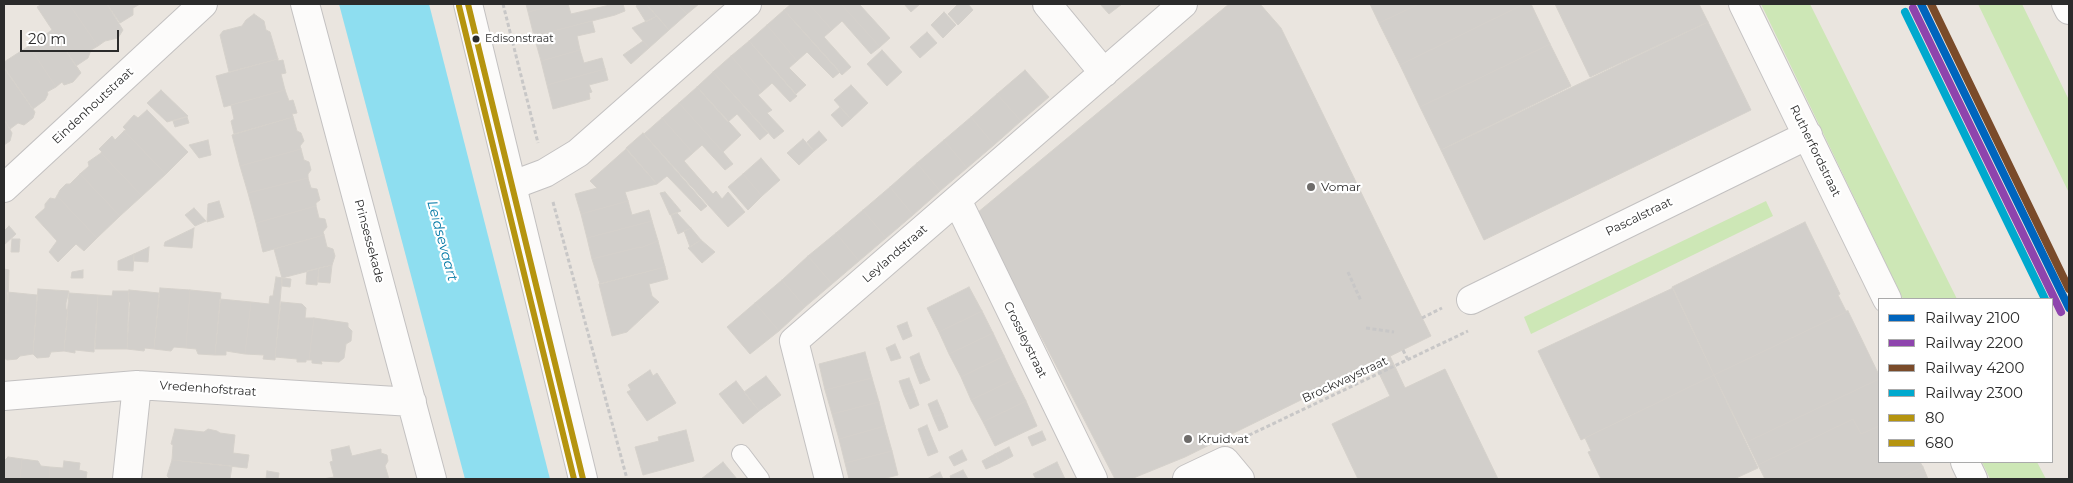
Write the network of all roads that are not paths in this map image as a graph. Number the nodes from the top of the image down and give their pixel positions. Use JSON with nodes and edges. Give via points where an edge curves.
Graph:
{"nodes":[{"id":1,"x":203,"y":4,"type":"edge"},
{"id":2,"x":305,"y":4,"type":"edge"},
{"id":3,"x":468,"y":4,"type":"edge"},
{"id":4,"x":747,"y":4,"type":"edge"},
{"id":5,"x":1047,"y":4,"type":"edge"},
{"id":6,"x":1183,"y":4,"type":"edge"},
{"id":7,"x":1743,"y":4,"type":"edge"},
{"id":8,"x":2066,"y":4,"type":"edge"},
{"id":9,"x":2069,"y":10,"type":"edge"},
{"id":10,"x":1104,"y":73,"type":"junction"},
{"id":11,"x":1808,"y":135,"type":"junction"},
{"id":12,"x":513,"y":185,"type":"junction"},
{"id":13,"x":4,"y":188,"type":"edge"},
{"id":14,"x":957,"y":200,"type":"junction"},
{"id":15,"x":1887,"y":298,"type":"edge"},
{"id":16,"x":1471,"y":300,"type":"dead end"},
{"id":17,"x":137,"y":385,"type":"junction"},
{"id":18,"x":4,"y":396,"type":"edge"},
{"id":19,"x":412,"y":402,"type":"junction"},
{"id":20,"x":741,"y":454,"type":"dead end"},
{"id":21,"x":1965,"y":463,"type":"edge"},
{"id":22,"x":1232,"y":470,"type":"edge"},
{"id":23,"x":127,"y":479,"type":"edge"},
{"id":24,"x":432,"y":479,"type":"edge"},
{"id":25,"x":583,"y":479,"type":"edge"},
{"id":26,"x":760,"y":479,"type":"edge"},
{"id":27,"x":829,"y":479,"type":"edge"},
{"id":28,"x":1093,"y":479,"type":"edge"},
{"id":29,"x":1187,"y":479,"type":"edge"},
{"id":30,"x":1973,"y":479,"type":"edge"}],
"edges":[{"from":1,"to":13,"type":"street","name":"Eindenhoutstraat"},
{"from":2,"to":19,"type":"street","name":"Prinsessekade"},
{"from":3,"to":12,"type":"street"},
{"from":4,"to":12,"type":"street","via":[[578,153],[546,173]]},
{"from":5,"to":10,"type":"street"},
{"from":6,"to":10,"type":"street","name":"Leylandstraat"},
{"from":7,"to":11,"type":"street","name":"Rutherfordstraat"},
{"from":8,"to":9,"type":"street"},
{"from":10,"to":14,"type":"street","name":"Leylandstraat"},
{"from":11,"to":15,"type":"street","name":"Rutherfordstraat"},
{"from":11,"to":16,"type":"street","name":"Pascalstraat"},
{"from":12,"to":25,"type":"street"},
{"from":14,"to":27,"type":"street","name":"Leylandstraat","via":[[794,341]]},
{"from":14,"to":28,"type":"street","name":"Crossleystraat"},
{"from":17,"to":18,"type":"street","name":"Vredenhofstraat"},
{"from":17,"to":19,"type":"street","name":"Vredenhofstraat"},
{"from":17,"to":23,"type":"street"},
{"from":19,"to":24,"type":"street","name":"Prinsessekade"},
{"from":20,"to":26,"type":"lane"},
{"from":21,"to":30,"type":"street"},
{"from":22,"to":29,"type":"street"}]}
